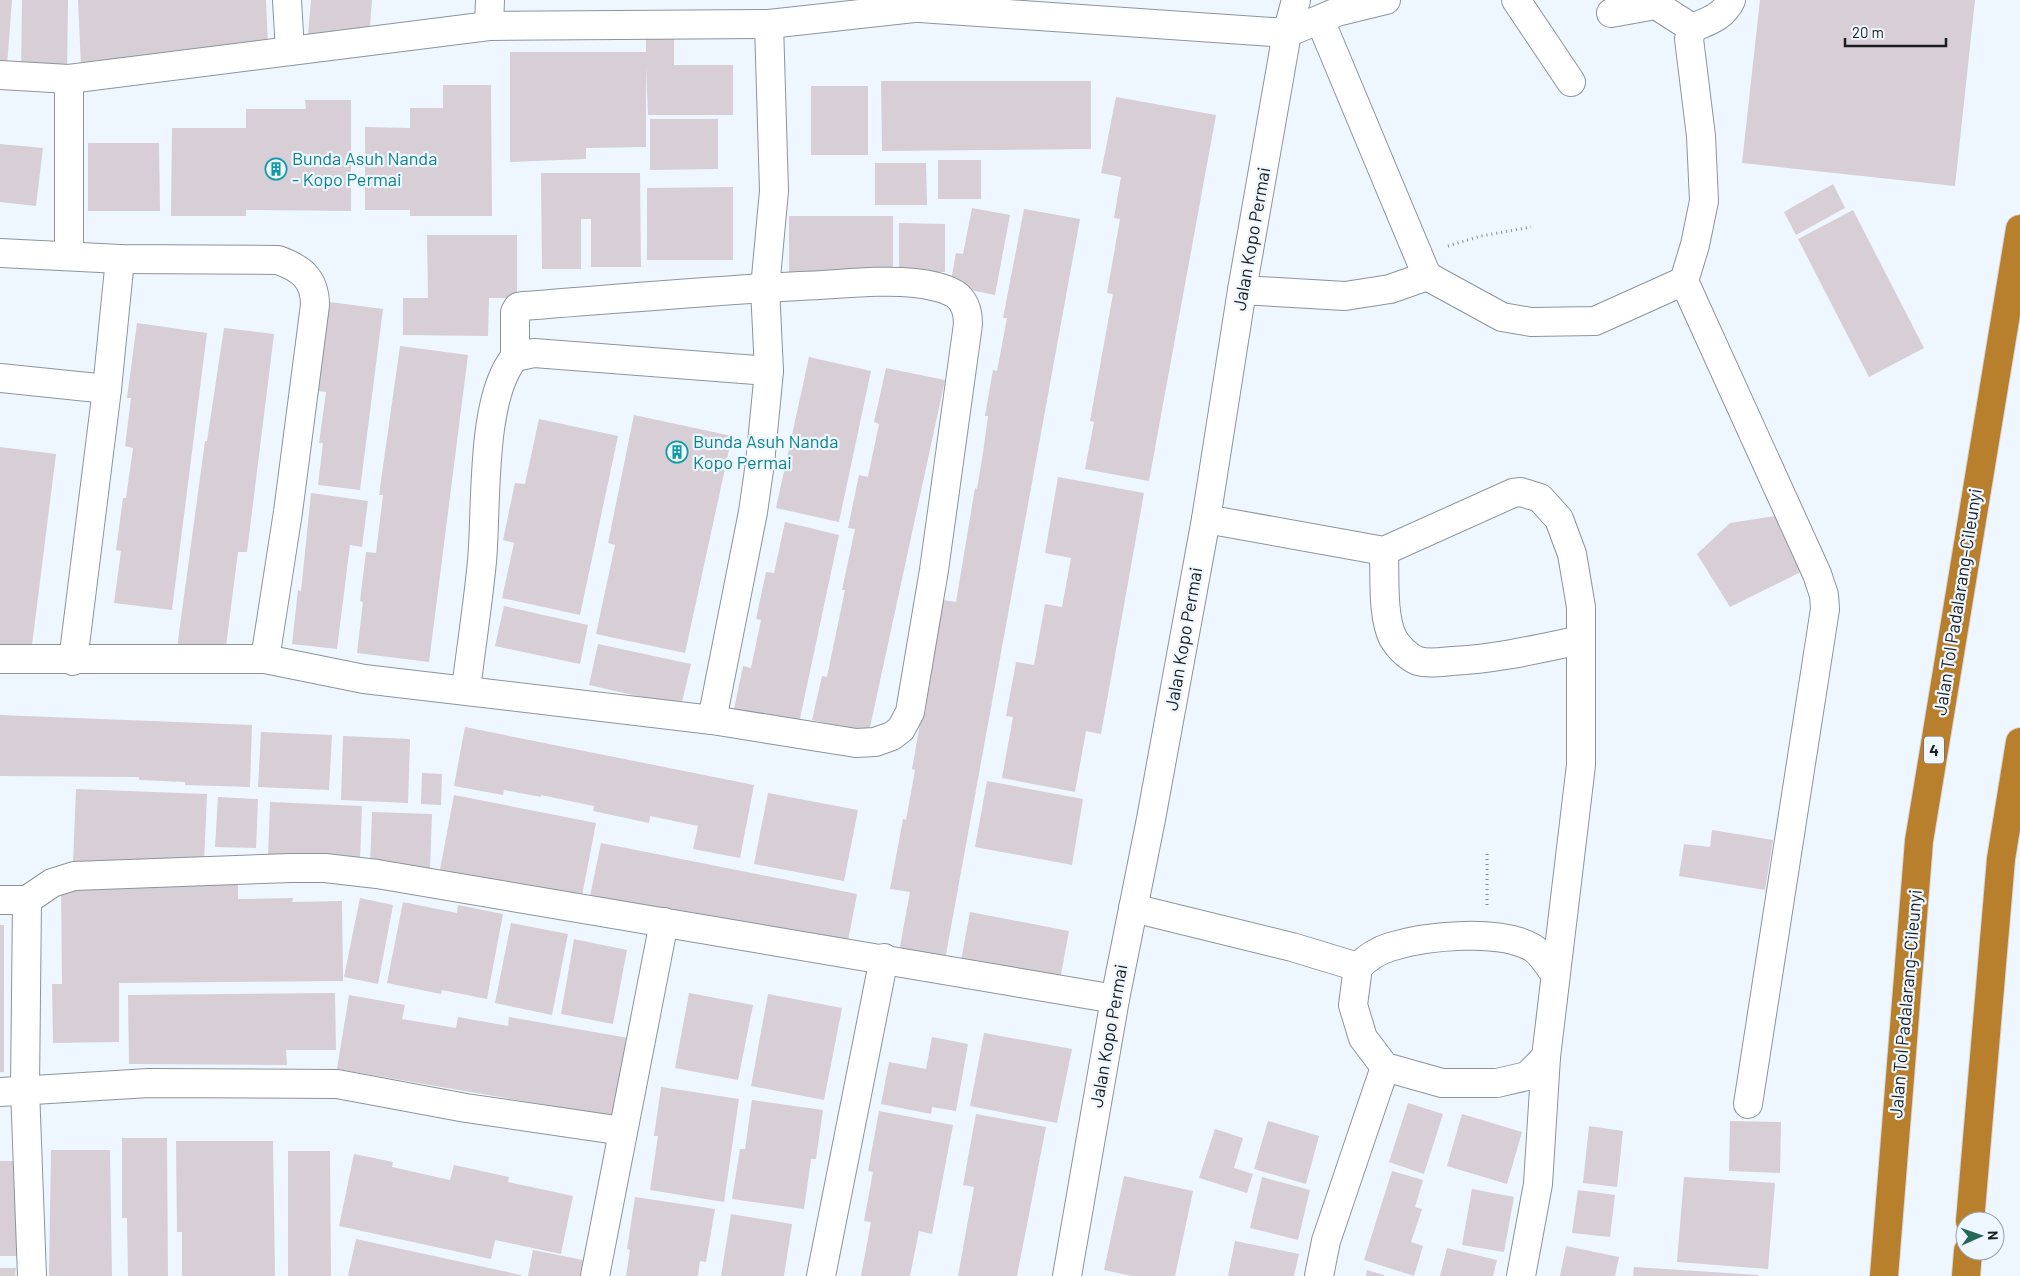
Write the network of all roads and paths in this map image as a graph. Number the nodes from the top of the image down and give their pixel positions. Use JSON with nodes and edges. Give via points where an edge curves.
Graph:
{"nodes":[{"id":1,"x":287,"y":0,"type":"edge"},
{"id":2,"x":940,"y":0,"type":"edge"},
{"id":3,"x":1296,"y":0,"type":"edge"},
{"id":4,"x":1386,"y":0,"type":"edge"},
{"id":5,"x":1516,"y":0,"type":"edge"},
{"id":6,"x":1730,"y":0,"type":"edge"},
{"id":7,"x":1640,"y":4,"type":"edge"},
{"id":8,"x":914,"y":8,"type":"junction"},
{"id":9,"x":490,"y":13,"type":"edge"},
{"id":10,"x":1610,"y":13,"type":"dead end"},
{"id":11,"x":1320,"y":20,"type":"junction"},
{"id":12,"x":769,"y":24,"type":"junction"},
{"id":13,"x":1692,"y":28,"type":"junction"},
{"id":14,"x":1288,"y":33,"type":"junction"},
{"id":15,"x":290,"y":50,"type":"junction"},
{"id":16,"x":0,"y":75,"type":"edge"},
{"id":17,"x":69,"y":79,"type":"junction"},
{"id":18,"x":1572,"y":82,"type":"dead end"},
{"id":19,"x":1531,"y":227,"type":"dead end"},
{"id":20,"x":2020,"y":229,"type":"edge"},
{"id":21,"x":0,"y":252,"type":"edge"},
{"id":22,"x":69,"y":256,"type":"junction"},
{"id":23,"x":120,"y":259,"type":"junction"},
{"id":24,"x":1423,"y":265,"type":"junction"},
{"id":25,"x":1684,"y":281,"type":"junction"},
{"id":26,"x":766,"y":288,"type":"junction"},
{"id":27,"x":1242,"y":290,"type":"junction"},
{"id":28,"x":515,"y":357,"type":"junction"},
{"id":29,"x":770,"y":371,"type":"junction"},
{"id":30,"x":0,"y":378,"type":"edge"},
{"id":31,"x":107,"y":389,"type":"junction"},
{"id":32,"x":1206,"y":519,"type":"junction"},
{"id":33,"x":1384,"y":551,"type":"junction"},
{"id":34,"x":1581,"y":640,"type":"junction"},
{"id":35,"x":0,"y":659,"type":"edge"},
{"id":36,"x":265,"y":659,"type":"junction"},
{"id":37,"x":73,"y":661,"type":"junction"},
{"id":38,"x":466,"y":690,"type":"junction"},
{"id":39,"x":712,"y":720,"type":"junction"},
{"id":40,"x":2020,"y":742,"type":"edge"},
{"id":41,"x":1487,"y":854,"type":"dead end"},
{"id":42,"x":0,"y":900,"type":"edge"},
{"id":43,"x":27,"y":900,"type":"junction"},
{"id":44,"x":1133,"y":908,"type":"junction"},
{"id":45,"x":664,"y":922,"type":"junction"},
{"id":46,"x":1485,"y":937,"type":"junction"},
{"id":47,"x":884,"y":958,"type":"junction"},
{"id":48,"x":1358,"y":967,"type":"junction"},
{"id":49,"x":1555,"y":974,"type":"junction"},
{"id":50,"x":1115,"y":999,"type":"junction"},
{"id":51,"x":1546,"y":1057,"type":"junction"},
{"id":52,"x":1385,"y":1067,"type":"junction"},
{"id":53,"x":12,"y":1090,"type":"edge"},
{"id":54,"x":1748,"y":1104,"type":"dead end"},
{"id":55,"x":623,"y":1131,"type":"junction"},
{"id":56,"x":1971,"y":1211,"type":"edge"},
{"id":57,"x":1967,"y":1261,"type":"edge"},
{"id":58,"x":32,"y":1276,"type":"edge"},
{"id":59,"x":595,"y":1276,"type":"edge"},
{"id":60,"x":821,"y":1276,"type":"edge"},
{"id":61,"x":1067,"y":1276,"type":"edge"},
{"id":62,"x":1318,"y":1276,"type":"edge"},
{"id":63,"x":1521,"y":1276,"type":"edge"},
{"id":64,"x":1884,"y":1276,"type":"edge"},
{"id":65,"x":1966,"y":1276,"type":"edge"}],
"edges":[{"from":1,"to":15,"type":"street"},
{"from":2,"to":8,"type":"street"},
{"from":3,"to":14,"type":"street","name":"Jalan Kopo Permai"},
{"from":4,"to":11,"type":"street","via":[[1337,12]]},
{"from":5,"to":18,"type":"street"},
{"from":6,"to":13,"type":"street","via":[[1726,10],[1717,18]]},
{"from":7,"to":10,"type":"street"},
{"from":7,"to":13,"type":"street","via":[[1656,5]]},
{"from":8,"to":12,"type":"street"},
{"from":8,"to":14,"type":"street"},
{"from":9,"to":12,"type":"street"},
{"from":9,"to":15,"type":"street"},
{"from":11,"to":14,"type":"street"},
{"from":11,"to":24,"type":"street"},
{"from":12,"to":26,"type":"street","via":[[774,192]]},
{"from":13,"to":25,"type":"street","via":[[1689,39],[1704,201]]},
{"from":14,"to":27,"type":"street","name":"Jalan Kopo Permai"},
{"from":15,"to":17,"type":"street"},
{"from":16,"to":17,"type":"street"},
{"from":17,"to":22,"type":"street"},
{"from":19,"to":24,"type":"path","via":[[1481,236]]},
{"from":20,"to":64,"type":"highway","name":"Jalan Tol Padalarang–Cileunyi","number":"4","via":[[1920,841]]},
{"from":21,"to":22,"type":"street"},
{"from":22,"to":23,"type":"street"},
{"from":23,"to":31,"type":"street"},
{"from":23,"to":36,"type":"street","via":[[278,260],[300,270],[312,285],[315,305]]},
{"from":24,"to":25,"type":"street","via":[[1502,317],[1531,322],[1595,321]]},
{"from":24,"to":27,"type":"street","via":[[1390,289],[1345,296]]},
{"from":25,"to":54,"type":"street","via":[[1824,595]]},
{"from":26,"to":28,"type":"street","via":[[518,307],[515,312]]},
{"from":26,"to":29,"type":"street"},
{"from":26,"to":39,"type":"street","via":[[916,283],[954,294],[962,301],[968,317],[968,332],[934,570],[910,712],[901,729],[884,740],[856,743]]},
{"from":27,"to":32,"type":"street","name":"Jalan Kopo Permai"},
{"from":28,"to":29,"type":"street","via":[[534,353]]},
{"from":28,"to":38,"type":"street","via":[[498,389],[489,436],[482,560]]},
{"from":29,"to":39,"type":"street","via":[[754,502]]},
{"from":30,"to":31,"type":"street"},
{"from":31,"to":37,"type":"street"},
{"from":32,"to":33,"type":"street"},
{"from":32,"to":44,"type":"street","name":"Jalan Kopo Permai"},
{"from":33,"to":34,"type":"street","via":[[1387,610],[1392,636],[1398,646],[1417,660],[1429,663],[1509,656]]},
{"from":33,"to":34,"type":"street","via":[[1513,492],[1540,498],[1559,519],[1572,554],[1581,606]]},
{"from":34,"to":49,"type":"street","via":[[1581,766]]},
{"from":35,"to":37,"type":"street"},
{"from":36,"to":37,"type":"street"},
{"from":36,"to":38,"type":"street","via":[[364,679]]},
{"from":38,"to":39,"type":"street"},
{"from":40,"to":56,"type":"highway","via":[[2001,859]]},
{"from":41,"to":46,"type":"path"},
{"from":42,"to":43,"type":"street"},
{"from":43,"to":45,"type":"street","via":[[52,883],[74,876],[325,868]]},
{"from":43,"to":53,"type":"street"},
{"from":44,"to":48,"type":"street","via":[[1292,947]]},
{"from":44,"to":50,"type":"street","name":"Jalan Kopo Permai"},
{"from":45,"to":47,"type":"street"},
{"from":45,"to":55,"type":"street"},
{"from":46,"to":48,"type":"street","via":[[1429,939],[1389,947],[1368,957]]},
{"from":46,"to":49,"type":"street","via":[[1510,940],[1533,948]]},
{"from":47,"to":50,"type":"street"},
{"from":47,"to":60,"type":"street"},
{"from":48,"to":52,"type":"street","via":[[1353,1005],[1363,1038]]},
{"from":49,"to":51,"type":"street"},
{"from":50,"to":61,"type":"street","name":"Jalan Kopo Permai"},
{"from":51,"to":52,"type":"street","via":[[1527,1076],[1497,1083],[1442,1083]]},
{"from":51,"to":63,"type":"street","via":[[1538,1184]]},
{"from":52,"to":62,"type":"street","via":[[1326,1241]]},
{"from":53,"to":55,"type":"street","via":[[149,1083],[337,1084],[466,1108]]},
{"from":53,"to":58,"type":"street"},
{"from":55,"to":59,"type":"street"},
{"from":57,"to":65,"type":"highway"}]}
